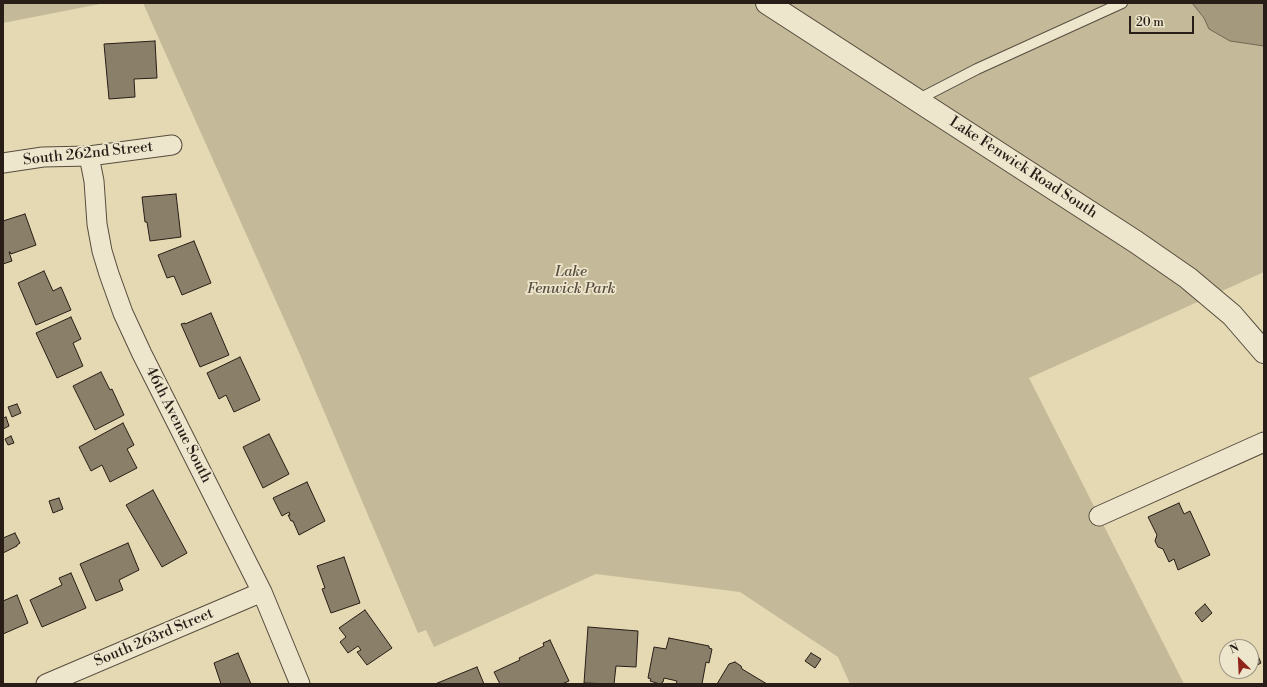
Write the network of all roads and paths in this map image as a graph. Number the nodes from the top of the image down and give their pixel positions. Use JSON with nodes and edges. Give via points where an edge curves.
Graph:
{"nodes":[{"id":1,"x":767,"y":3,"type":"edge"},
{"id":2,"x":1122,"y":3,"type":"edge"},
{"id":3,"x":916,"y":100,"type":"junction"},
{"id":4,"x":172,"y":145,"type":"dead end"},
{"id":5,"x":89,"y":156,"type":"junction"},
{"id":6,"x":3,"y":163,"type":"edge"},
{"id":7,"x":1264,"y":352,"type":"edge"},
{"id":8,"x":1264,"y":442,"type":"edge"},
{"id":9,"x":1099,"y":516,"type":"dead end"},
{"id":10,"x":262,"y":592,"type":"junction"},
{"id":11,"x":46,"y":684,"type":"edge"},
{"id":12,"x":300,"y":684,"type":"edge"}],
"edges":[{"from":1,"to":3,"type":"street","name":"Lake Fenwick Road South"},
{"from":2,"to":3,"type":"lane"},
{"from":3,"to":7,"type":"street","name":"Lake Fenwick Road South","via":[[1188,278],[1232,315]]},
{"from":4,"to":5,"type":"street","name":"South 262nd Street"},
{"from":5,"to":6,"type":"street","name":"South 262nd Street","via":[[43,157]]},
{"from":5,"to":10,"type":"street","name":"46th Avenue South","via":[[102,251],[123,313]]},
{"from":8,"to":9,"type":"street"},
{"from":10,"to":11,"type":"street","name":"South 263rd Street"},
{"from":10,"to":12,"type":"street","name":"46th Avenue South"}]}
